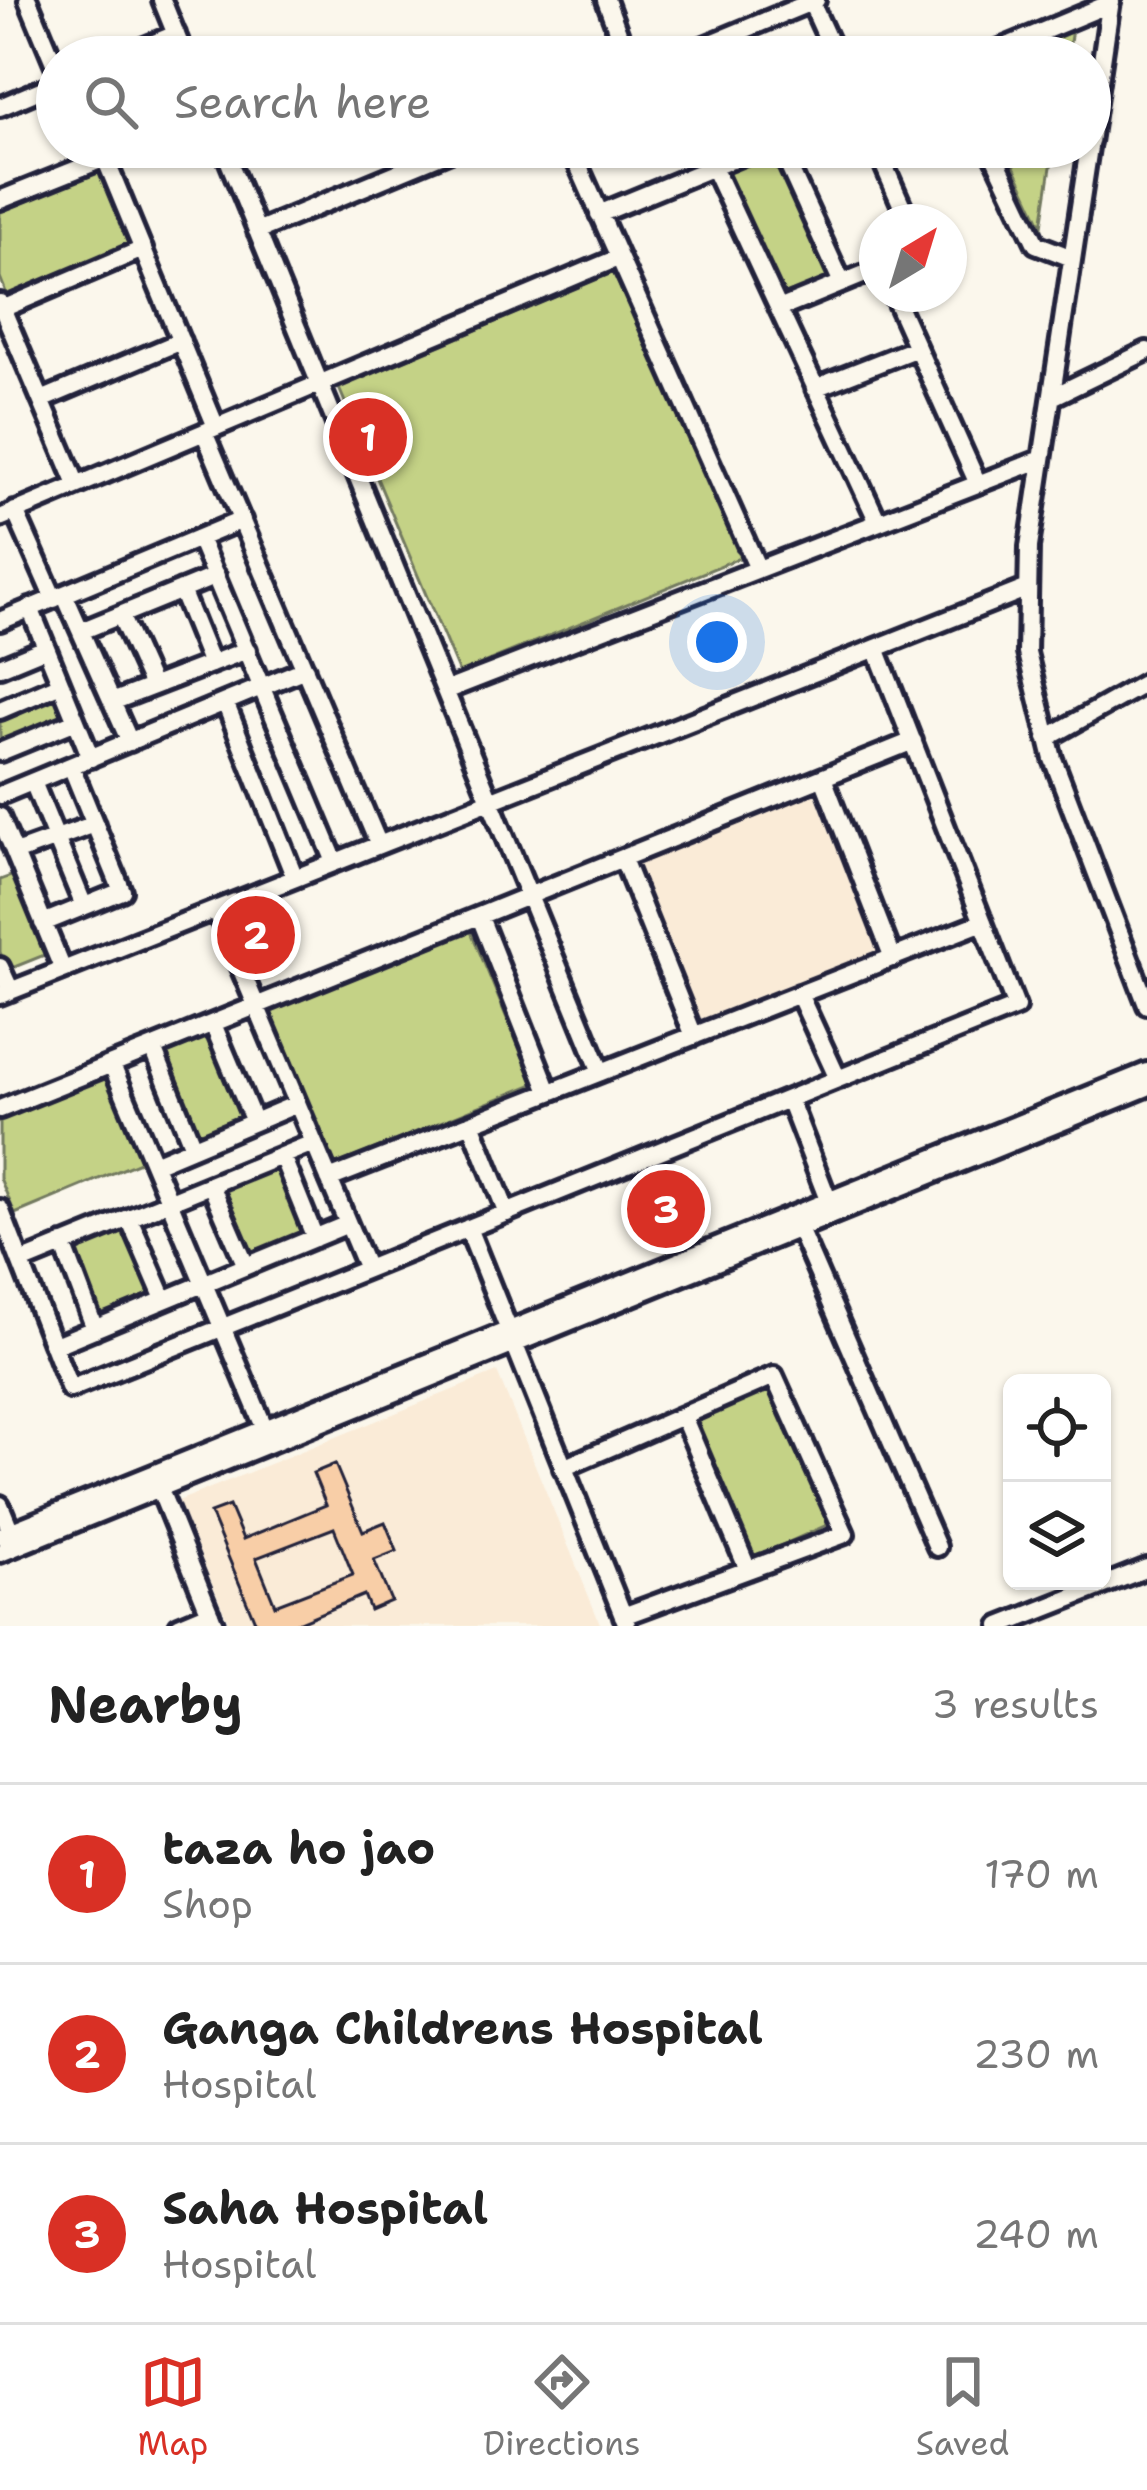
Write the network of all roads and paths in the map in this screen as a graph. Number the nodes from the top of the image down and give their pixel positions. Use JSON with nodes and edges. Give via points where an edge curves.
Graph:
{"nodes":[{"id":1,"x":28,"y":0,"type":"edge"},
{"id":2,"x":162,"y":0,"type":"edge"},
{"id":3,"x":606,"y":0,"type":"edge"},
{"id":4,"x":814,"y":1,"type":"edge"},
{"id":5,"x":1111,"y":2,"type":"edge"},
{"id":6,"x":176,"y":34,"type":"joint"},
{"id":7,"x":43,"y":36,"type":"edge"},
{"id":8,"x":171,"y":36,"type":"edge"},
{"id":9,"x":619,"y":36,"type":"edge"},
{"id":10,"x":729,"y":36,"type":"edge"},
{"id":11,"x":828,"y":36,"type":"edge"},
{"id":12,"x":1031,"y":36,"type":"edge"},
{"id":13,"x":1106,"y":36,"type":"edge"},
{"id":14,"x":36,"y":92,"type":"edge"},
{"id":15,"x":0,"y":107,"type":"edge"},
{"id":16,"x":80,"y":168,"type":"edge"},
{"id":17,"x":109,"y":168,"type":"edge"},
{"id":18,"x":232,"y":168,"type":"edge"},
{"id":19,"x":409,"y":168,"type":"edge"},
{"id":20,"x":578,"y":168,"type":"edge"},
{"id":21,"x":711,"y":168,"type":"edge"},
{"id":22,"x":713,"y":168,"type":"edge"},
{"id":23,"x":790,"y":168,"type":"edge"},
{"id":24,"x":885,"y":168,"type":"edge"},
{"id":25,"x":1000,"y":168,"type":"edge"},
{"id":26,"x":1086,"y":168,"type":"edge"},
{"id":27,"x":0,"y":200,"type":"edge"},
{"id":28,"x":901,"y":204,"type":"edge"},
{"id":29,"x":599,"y":214,"type":"junction"},
{"id":30,"x":257,"y":231,"type":"junction"},
{"id":31,"x":143,"y":249,"type":"junction"},
{"id":32,"x":618,"y":258,"type":"junction"},
{"id":33,"x":1072,"y":258,"type":"junction"},
{"id":34,"x":859,"y":276,"type":"edge"},
{"id":35,"x":842,"y":283,"type":"junction"},
{"id":36,"x":1,"y":306,"type":"edge"},
{"id":37,"x":779,"y":309,"type":"junction"},
{"id":38,"x":901,"y":312,"type":"edge"},
{"id":39,"x":181,"y":340,"type":"junction"},
{"id":40,"x":917,"y":348,"type":"junction"},
{"id":41,"x":1147,"y":351,"type":"edge"},
{"id":42,"x":320,"y":383,"type":"junction"},
{"id":43,"x":815,"y":388,"type":"junction"},
{"id":44,"x":1052,"y":398,"type":"junction"},
{"id":45,"x":41,"y":400,"type":"junction"},
{"id":46,"x":210,"y":429,"type":"junction"},
{"id":47,"x":1042,"y":459,"type":"junction"},
{"id":48,"x":978,"y":484,"type":"junction"},
{"id":49,"x":76,"y":485,"type":"junction"},
{"id":50,"x":4,"y":514,"type":"edge"},
{"id":51,"x":242,"y":520,"type":"junction"},
{"id":52,"x":878,"y":522,"type":"junction"},
{"id":53,"x":199,"y":538,"type":"junction"},
{"id":54,"x":758,"y":569,"type":"junction"},
{"id":55,"x":215,"y":576,"type":"junction"},
{"id":56,"x":1028,"y":588,"type":"junction"},
{"id":57,"x":181,"y":590,"type":"junction"},
{"id":58,"x":59,"y":596,"type":"junction"},
{"id":59,"x":30,"y":608,"type":"junction"},
{"id":60,"x":120,"y":615,"type":"junction"},
{"id":61,"x":0,"y":621,"type":"edge"},
{"id":62,"x":81,"y":631,"type":"junction"},
{"id":63,"x":46,"y":648,"type":"junction"},
{"id":64,"x":876,"y":648,"type":"junction"},
{"id":65,"x":247,"y":650,"type":"junction"},
{"id":66,"x":212,"y":664,"type":"junction"},
{"id":67,"x":0,"y":667,"type":"edge"},
{"id":68,"x":305,"y":669,"type":"junction"},
{"id":69,"x":1147,"y":682,"type":"edge"},
{"id":70,"x":61,"y":684,"type":"junction"},
{"id":71,"x":152,"y":686,"type":"junction"},
{"id":72,"x":263,"y":686,"type":"junction"},
{"id":73,"x":447,"y":690,"type":"junction"},
{"id":74,"x":112,"y":702,"type":"junction"},
{"id":75,"x":225,"y":702,"type":"junction"},
{"id":76,"x":0,"y":710,"type":"edge"},
{"id":77,"x":76,"y":721,"type":"junction"},
{"id":78,"x":1047,"y":738,"type":"junction"},
{"id":79,"x":913,"y":741,"type":"junction"},
{"id":80,"x":130,"y":742,"type":"junction"},
{"id":81,"x":0,"y":752,"type":"edge"},
{"id":82,"x":92,"y":758,"type":"junction"},
{"id":83,"x":70,"y":766,"type":"junction"},
{"id":84,"x":824,"y":778,"type":"junction"},
{"id":85,"x":33,"y":782,"type":"junction"},
{"id":86,"x":0,"y":795,"type":"edge"},
{"id":87,"x":492,"y":800,"type":"junction"},
{"id":88,"x":95,"y":824,"type":"junction"},
{"id":89,"x":6,"y":836,"type":"edge"},
{"id":90,"x":56,"y":837,"type":"junction"},
{"id":91,"x":379,"y":845,"type":"junction"},
{"id":92,"x":623,"y":860,"type":"junction"},
{"id":93,"x":334,"y":862,"type":"junction"},
{"id":94,"x":295,"y":878,"type":"junction"},
{"id":95,"x":531,"y":897,"type":"junction"},
{"id":96,"x":84,"y":906,"type":"junction"},
{"id":97,"x":215,"y":910,"type":"junction"},
{"id":98,"x":479,"y":917,"type":"junction"},
{"id":99,"x":983,"y":922,"type":"junction"},
{"id":100,"x":43,"y":923,"type":"junction"},
{"id":101,"x":893,"y":958,"type":"junction"},
{"id":102,"x":0,"y":967,"type":"edge"},
{"id":103,"x":63,"y":970,"type":"junction"},
{"id":104,"x":5,"y":993,"type":"edge"},
{"id":105,"x":800,"y":994,"type":"junction"},
{"id":106,"x":1147,"y":1005,"type":"edge"},
{"id":107,"x":256,"y":1006,"type":"junction"},
{"id":108,"x":213,"y":1024,"type":"junction"},
{"id":109,"x":694,"y":1036,"type":"junction"},
{"id":110,"x":153,"y":1048,"type":"junction"},
{"id":111,"x":112,"y":1065,"type":"junction"},
{"id":112,"x":602,"y":1072,"type":"junction"},
{"id":113,"x":1147,"y":1072,"type":"edge"},
{"id":114,"x":838,"y":1079,"type":"junction"},
{"id":115,"x":1147,"y":1087,"type":"edge"},
{"id":116,"x":549,"y":1092,"type":"junction"},
{"id":117,"x":789,"y":1099,"type":"junction"},
{"id":118,"x":297,"y":1104,"type":"junction"},
{"id":119,"x":0,"y":1109,"type":"edge"},
{"id":120,"x":254,"y":1122,"type":"junction"},
{"id":121,"x":471,"y":1123,"type":"junction"},
{"id":122,"x":314,"y":1143,"type":"junction"},
{"id":123,"x":193,"y":1147,"type":"junction"},
{"id":124,"x":282,"y":1156,"type":"junction"},
{"id":125,"x":154,"y":1164,"type":"junction"},
{"id":126,"x":329,"y":1179,"type":"junction"},
{"id":127,"x":211,"y":1185,"type":"junction"},
{"id":128,"x":169,"y":1202,"type":"junction"},
{"id":129,"x":831,"y":1208,"type":"junction"},
{"id":130,"x":0,"y":1209,"type":"edge"},
{"id":131,"x":507,"y":1213,"type":"junction"},
{"id":132,"x":129,"y":1218,"type":"junction"},
{"id":133,"x":348,"y":1224,"type":"junction"},
{"id":134,"x":468,"y":1228,"type":"junction"},
{"id":135,"x":799,"y":1229,"type":"junction"},
{"id":136,"x":315,"y":1238,"type":"junction"},
{"id":137,"x":63,"y":1244,"type":"junction"},
{"id":138,"x":20,"y":1262,"type":"junction"},
{"id":139,"x":246,"y":1266,"type":"junction"},
{"id":140,"x":367,"y":1269,"type":"junction"},
{"id":141,"x":203,"y":1283,"type":"junction"},
{"id":142,"x":164,"y":1299,"type":"junction"},
{"id":143,"x":222,"y":1328,"type":"junction"},
{"id":144,"x":94,"y":1329,"type":"junction"},
{"id":145,"x":511,"y":1337,"type":"junction"},
{"id":146,"x":53,"y":1346,"type":"junction"},
{"id":147,"x":683,"y":1416,"type":"junction"},
{"id":148,"x":268,"y":1435,"type":"junction"},
{"id":149,"x":563,"y":1468,"type":"junction"},
{"id":150,"x":156,"y":1480,"type":"junction"},
{"id":151,"x":0,"y":1505,"type":"edge"},
{"id":152,"x":7,"y":1542,"type":"edge"},
{"id":153,"x":937,"y":1547,"type":"dead end"},
{"id":154,"x":1147,"y":1568,"type":"edge"},
{"id":155,"x":748,"y":1570,"type":"junction"},
{"id":156,"x":213,"y":1620,"type":"edge"},
{"id":157,"x":625,"y":1621,"type":"edge"},
{"id":158,"x":179,"y":1626,"type":"edge"},
{"id":159,"x":1000,"y":1626,"type":"edge"}],
"edges":[{"from":1,"to":7,"type":"street"},
{"from":2,"to":6,"type":"street"},
{"from":3,"to":9,"type":"street"},
{"from":4,"to":10,"type":"street"},
{"from":4,"to":11,"type":"street"},
{"from":5,"to":12,"type":"street"},
{"from":5,"to":13,"type":"street"},
{"from":6,"to":8,"type":"street"},
{"from":14,"to":15,"type":"street"},
{"from":16,"to":27,"type":"street"},
{"from":17,"to":31,"type":"street"},
{"from":18,"to":30,"type":"street"},
{"from":19,"to":30,"type":"street"},
{"from":20,"to":29,"type":"street"},
{"from":21,"to":29,"type":"street"},
{"from":22,"to":37,"type":"street"},
{"from":23,"to":35,"type":"street"},
{"from":24,"to":28,"type":"street"},
{"from":25,"to":33,"type":"street","via":[[1036,244]]},
{"from":26,"to":33,"type":"street"},
{"from":29,"to":32,"type":"street"},
{"from":30,"to":42,"type":"street"},
{"from":31,"to":36,"type":"street"},
{"from":31,"to":39,"type":"street"},
{"from":32,"to":42,"type":"street"},
{"from":32,"to":54,"type":"street"},
{"from":33,"to":44,"type":"street"},
{"from":34,"to":35,"type":"street"},
{"from":35,"to":37,"type":"street"},
{"from":36,"to":45,"type":"street"},
{"from":37,"to":43,"type":"street"},
{"from":38,"to":40,"type":"street"},
{"from":39,"to":45,"type":"street"},
{"from":39,"to":46,"type":"street"},
{"from":40,"to":43,"type":"street"},
{"from":40,"to":48,"type":"street"},
{"from":41,"to":44,"type":"street"},
{"from":42,"to":46,"type":"street"},
{"from":42,"to":73,"type":"street"},
{"from":43,"to":52,"type":"street"},
{"from":44,"to":47,"type":"street"},
{"from":45,"to":49,"type":"street"},
{"from":46,"to":49,"type":"street"},
{"from":46,"to":51,"type":"street"},
{"from":47,"to":48,"type":"street"},
{"from":47,"to":56,"type":"street"},
{"from":48,"to":52,"type":"street"},
{"from":49,"to":50,"type":"street"},
{"from":50,"to":58,"type":"street"},
{"from":51,"to":53,"type":"street"},
{"from":51,"to":68,"type":"street"},
{"from":52,"to":54,"type":"street"},
{"from":53,"to":55,"type":"street"},
{"from":53,"to":58,"type":"street"},
{"from":54,"to":73,"type":"street"},
{"from":55,"to":57,"type":"street"},
{"from":55,"to":65,"type":"street"},
{"from":56,"to":64,"type":"street"},
{"from":56,"to":78,"type":"street","via":[[1027,653]]},
{"from":57,"to":60,"type":"street"},
{"from":57,"to":66,"type":"street"},
{"from":58,"to":59,"type":"street"},
{"from":58,"to":62,"type":"street"},
{"from":59,"to":61,"type":"street"},
{"from":59,"to":63,"type":"street"},
{"from":60,"to":62,"type":"street"},
{"from":60,"to":71,"type":"street"},
{"from":62,"to":74,"type":"street"},
{"from":63,"to":67,"type":"street"},
{"from":63,"to":70,"type":"street"},
{"from":64,"to":79,"type":"street"},
{"from":64,"to":87,"type":"street"},
{"from":65,"to":66,"type":"street"},
{"from":65,"to":72,"type":"street"},
{"from":66,"to":71,"type":"street"},
{"from":68,"to":72,"type":"street"},
{"from":68,"to":91,"type":"street"},
{"from":69,"to":78,"type":"street"},
{"from":70,"to":76,"type":"street"},
{"from":70,"to":77,"type":"street"},
{"from":71,"to":74,"type":"street"},
{"from":72,"to":75,"type":"street"},
{"from":72,"to":93,"type":"street"},
{"from":73,"to":87,"type":"street"},
{"from":74,"to":80,"type":"street"},
{"from":75,"to":80,"type":"street"},
{"from":75,"to":94,"type":"street"},
{"from":77,"to":81,"type":"street"},
{"from":77,"to":82,"type":"street"},
{"from":78,"to":106,"type":"street"},
{"from":79,"to":84,"type":"street"},
{"from":79,"to":99,"type":"street"},
{"from":80,"to":82,"type":"street"},
{"from":82,"to":83,"type":"street"},
{"from":83,"to":85,"type":"street"},
{"from":83,"to":88,"type":"street"},
{"from":84,"to":92,"type":"street"},
{"from":84,"to":101,"type":"street"},
{"from":85,"to":86,"type":"street"},
{"from":85,"to":90,"type":"street"},
{"from":87,"to":91,"type":"street"},
{"from":87,"to":95,"type":"street"},
{"from":88,"to":90,"type":"street"},
{"from":88,"to":96,"type":"street","via":[[122,891]]},
{"from":89,"to":90,"type":"street"},
{"from":89,"to":100,"type":"street"},
{"from":90,"to":96,"type":"street"},
{"from":91,"to":93,"type":"street"},
{"from":92,"to":95,"type":"street"},
{"from":92,"to":109,"type":"street"},
{"from":93,"to":94,"type":"street"},
{"from":94,"to":97,"type":"street"},
{"from":95,"to":98,"type":"street"},
{"from":95,"to":112,"type":"street"},
{"from":96,"to":100,"type":"street"},
{"from":97,"to":103,"type":"street"},
{"from":97,"to":107,"type":"street"},
{"from":98,"to":107,"type":"street"},
{"from":98,"to":116,"type":"street"},
{"from":99,"to":101,"type":"street"},
{"from":99,"to":114,"type":"street","via":[[1016,1007]]},
{"from":100,"to":103,"type":"street"},
{"from":101,"to":105,"type":"street"},
{"from":102,"to":104,"type":"street"},
{"from":103,"to":104,"type":"street"},
{"from":105,"to":109,"type":"street"},
{"from":105,"to":114,"type":"street"},
{"from":107,"to":108,"type":"street"},
{"from":107,"to":118,"type":"street"},
{"from":108,"to":110,"type":"street"},
{"from":108,"to":120,"type":"street"},
{"from":109,"to":112,"type":"street"},
{"from":110,"to":111,"type":"street"},
{"from":110,"to":123,"type":"street"},
{"from":111,"to":119,"type":"street"},
{"from":111,"to":125,"type":"street"},
{"from":112,"to":116,"type":"street"},
{"from":113,"to":129,"type":"street"},
{"from":114,"to":117,"type":"street"},
{"from":115,"to":129,"type":"street"},
{"from":116,"to":121,"type":"street"},
{"from":117,"to":129,"type":"street"},
{"from":117,"to":131,"type":"street"},
{"from":118,"to":120,"type":"street"},
{"from":118,"to":122,"type":"street"},
{"from":120,"to":123,"type":"street"},
{"from":121,"to":126,"type":"street"},
{"from":121,"to":131,"type":"street"},
{"from":122,"to":124,"type":"street"},
{"from":122,"to":126,"type":"street"},
{"from":123,"to":125,"type":"street"},
{"from":124,"to":127,"type":"street"},
{"from":124,"to":136,"type":"street"},
{"from":125,"to":128,"type":"street"},
{"from":126,"to":133,"type":"street"},
{"from":127,"to":128,"type":"street"},
{"from":127,"to":139,"type":"street"},
{"from":128,"to":132,"type":"street"},
{"from":128,"to":141,"type":"street"},
{"from":129,"to":135,"type":"street"},
{"from":129,"to":145,"type":"street"},
{"from":130,"to":138,"type":"street"},
{"from":131,"to":134,"type":"street"},
{"from":132,"to":137,"type":"street"},
{"from":132,"to":142,"type":"street"},
{"from":133,"to":136,"type":"street"},
{"from":133,"to":140,"type":"street"},
{"from":134,"to":140,"type":"street"},
{"from":134,"to":145,"type":"street"},
{"from":135,"to":145,"type":"street"},
{"from":135,"to":153,"type":"street"},
{"from":136,"to":139,"type":"street"},
{"from":137,"to":138,"type":"street"},
{"from":137,"to":144,"type":"street"},
{"from":138,"to":146,"type":"street"},
{"from":139,"to":141,"type":"street"},
{"from":140,"to":143,"type":"street"},
{"from":141,"to":142,"type":"street"},
{"from":141,"to":143,"type":"street"},
{"from":142,"to":144,"type":"street"},
{"from":143,"to":146,"type":"street","via":[[70,1389]]},
{"from":143,"to":148,"type":"street"},
{"from":144,"to":146,"type":"street"},
{"from":145,"to":148,"type":"street"},
{"from":145,"to":149,"type":"street"},
{"from":147,"to":149,"type":"street"},
{"from":147,"to":155,"type":"street"},
{"from":147,"to":155,"type":"street","via":[[774,1376],[845,1534]]},
{"from":148,"to":150,"type":"street"},
{"from":149,"to":157,"type":"street"},
{"from":150,"to":152,"type":"street"},
{"from":150,"to":156,"type":"street"},
{"from":151,"to":152,"type":"street"},
{"from":154,"to":159,"type":"street"},
{"from":155,"to":157,"type":"street"},
{"from":156,"to":158,"type":"street"}]}
